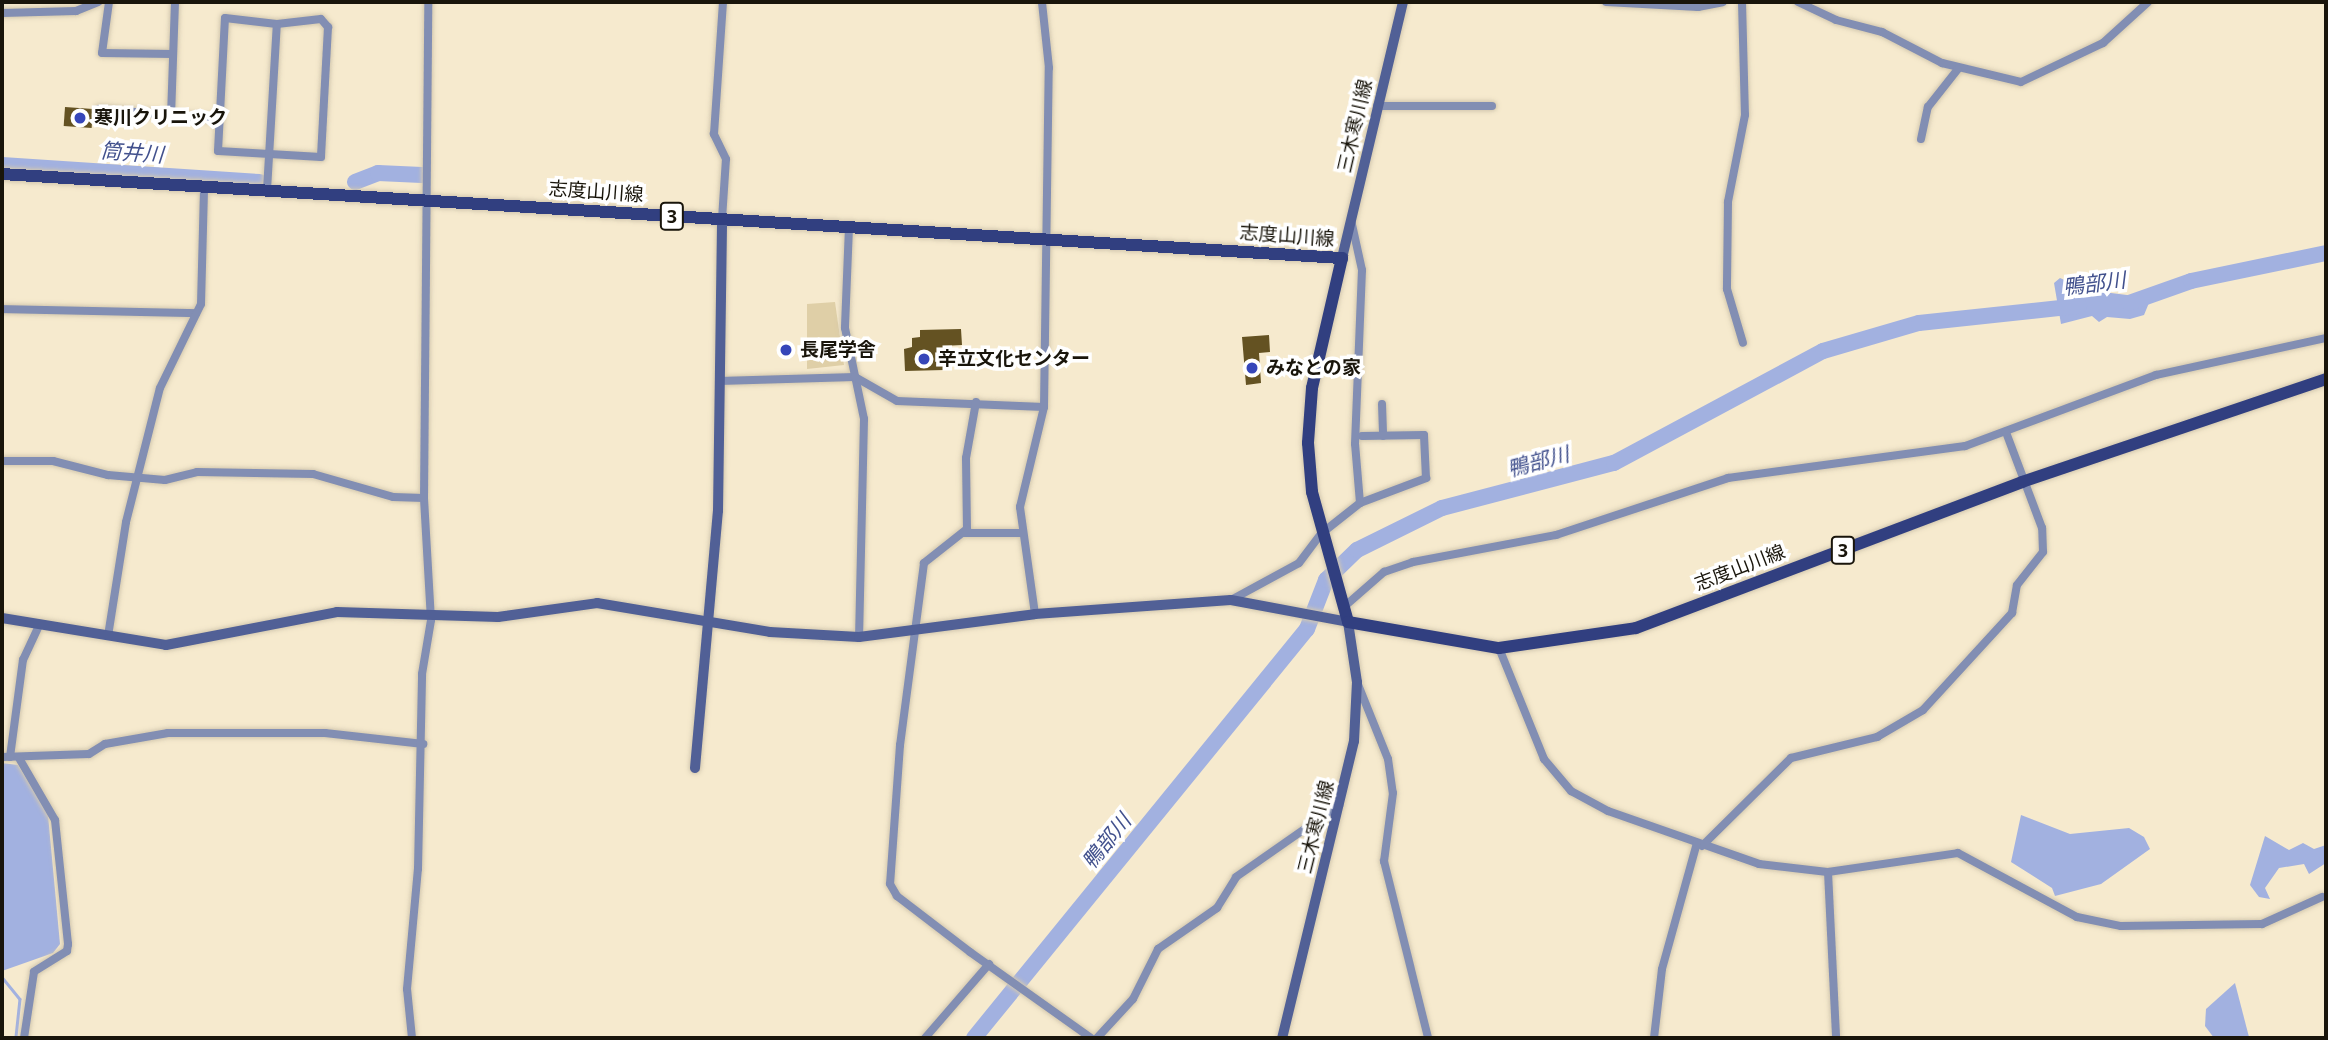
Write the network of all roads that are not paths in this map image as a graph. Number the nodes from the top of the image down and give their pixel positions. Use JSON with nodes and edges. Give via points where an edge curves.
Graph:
{"nodes":[{"id":1,"x":98,"y":2,"type":"edge"},
{"id":2,"x":109,"y":2,"type":"edge"},
{"id":3,"x":175,"y":2,"type":"edge"},
{"id":4,"x":428,"y":2,"type":"edge"},
{"id":5,"x":723,"y":2,"type":"edge"},
{"id":6,"x":1042,"y":2,"type":"edge"},
{"id":7,"x":1403,"y":2,"type":"edge"},
{"id":8,"x":1606,"y":2,"type":"edge"},
{"id":9,"x":1723,"y":2,"type":"edge"},
{"id":10,"x":1742,"y":2,"type":"edge"},
{"id":11,"x":1798,"y":2,"type":"edge"},
{"id":12,"x":2148,"y":2,"type":"edge"},
{"id":13,"x":2,"y":13,"type":"edge"},
{"id":14,"x":277,"y":24,"type":"junction"},
{"id":15,"x":173,"y":54,"type":"junction"},
{"id":16,"x":1958,"y":69,"type":"junction"},
{"id":17,"x":1377,"y":106,"type":"junction"},
{"id":18,"x":1492,"y":106,"type":"dead end"},
{"id":19,"x":99,"y":109,"type":"dead end"},
{"id":20,"x":171,"y":115,"type":"junction"},
{"id":21,"x":220,"y":119,"type":"junction"},
{"id":22,"x":1921,"y":139,"type":"dead end"},
{"id":23,"x":269,"y":154,"type":"junction"},
{"id":24,"x":2,"y":174,"type":"edge"},
{"id":25,"x":204,"y":186,"type":"junction"},
{"id":26,"x":267,"y":190,"type":"junction"},
{"id":27,"x":427,"y":200,"type":"junction"},
{"id":28,"x":722,"y":219,"type":"junction"},
{"id":29,"x":1351,"y":220,"type":"junction"},
{"id":30,"x":849,"y":227,"type":"junction"},
{"id":31,"x":1043,"y":239,"type":"junction"},
{"id":32,"x":1342,"y":258,"type":"junction"},
{"id":33,"x":2,"y":309,"type":"edge"},
{"id":34,"x":196,"y":313,"type":"junction"},
{"id":35,"x":2326,"y":338,"type":"edge"},
{"id":36,"x":1743,"y":343,"type":"dead end"},
{"id":37,"x":855,"y":377,"type":"junction"},
{"id":38,"x":2326,"y":379,"type":"edge"},
{"id":39,"x":719,"y":381,"type":"junction"},
{"id":40,"x":976,"y":402,"type":"junction"},
{"id":41,"x":1382,"y":404,"type":"dead end"},
{"id":42,"x":1044,"y":407,"type":"junction"},
{"id":43,"x":2006,"y":432,"type":"junction"},
{"id":44,"x":1362,"y":436,"type":"dead end"},
{"id":45,"x":1383,"y":436,"type":"junction"},
{"id":46,"x":2,"y":461,"type":"edge"},
{"id":47,"x":136,"y":478,"type":"junction"},
{"id":48,"x":2022,"y":482,"type":"junction"},
{"id":49,"x":424,"y":498,"type":"junction"},
{"id":50,"x":1360,"y":503,"type":"junction"},
{"id":51,"x":963,"y":533,"type":"junction"},
{"id":52,"x":1023,"y":533,"type":"junction"},
{"id":53,"x":1323,"y":536,"type":"junction"},
{"id":54,"x":1231,"y":600,"type":"junction"},
{"id":55,"x":1344,"y":604,"type":"junction"},
{"id":56,"x":429,"y":614,"type":"junction"},
{"id":57,"x":1035,"y":614,"type":"junction"},
{"id":58,"x":2,"y":618,"type":"edge"},
{"id":59,"x":708,"y":621,"type":"junction"},
{"id":60,"x":1348,"y":622,"type":"junction"},
{"id":61,"x":39,"y":625,"type":"junction"},
{"id":62,"x":916,"y":632,"type":"junction"},
{"id":63,"x":108,"y":636,"type":"junction"},
{"id":64,"x":859,"y":637,"type":"junction"},
{"id":65,"x":1499,"y":648,"type":"junction"},
{"id":66,"x":1357,"y":682,"type":"junction"},
{"id":67,"x":423,"y":744,"type":"junction"},
{"id":68,"x":10,"y":757,"type":"edge"},
{"id":69,"x":695,"y":768,"type":"dead end"},
{"id":70,"x":1339,"y":805,"type":"junction"},
{"id":71,"x":1700,"y":844,"type":"junction"},
{"id":72,"x":1828,"y":872,"type":"junction"},
{"id":73,"x":2322,"y":897,"type":"dead end"},
{"id":74,"x":993,"y":966,"type":"junction"},
{"id":75,"x":24,"y":1038,"type":"edge"},
{"id":76,"x":412,"y":1038,"type":"edge"},
{"id":77,"x":925,"y":1038,"type":"edge"},
{"id":78,"x":1091,"y":1038,"type":"edge"},
{"id":79,"x":1097,"y":1038,"type":"edge"},
{"id":80,"x":1282,"y":1038,"type":"edge"},
{"id":81,"x":1428,"y":1038,"type":"edge"},
{"id":82,"x":1654,"y":1038,"type":"edge"},
{"id":83,"x":1836,"y":1038,"type":"edge"}],
"edges":[{"from":1,"to":13,"type":"street","via":[[76,11]]},
{"from":2,"to":15,"type":"street","via":[[102,53]]},
{"from":3,"to":15,"type":"street"},
{"from":4,"to":27,"type":"street"},
{"from":5,"to":28,"type":"street","via":[[714,134],[726,159]]},
{"from":6,"to":31,"type":"street","via":[[1049,68]]},
{"from":7,"to":17,"type":"street","name":"三木寒川線"},
{"from":8,"to":9,"type":"street","via":[[1698,7]]},
{"from":10,"to":36,"type":"street","via":[[1745,115],[1728,202],[1727,289]]},
{"from":11,"to":16,"type":"street","via":[[1836,20],[1882,32]]},
{"from":12,"to":16,"type":"street","via":[[2103,43],[2033,80]]},
{"from":14,"to":21,"type":"street","via":[[225,18]]},
{"from":14,"to":23,"type":"street"},
{"from":14,"to":23,"type":"street","via":[[321,19],[328,27],[321,157]]},
{"from":15,"to":20,"type":"street"},
{"from":16,"to":22,"type":"street","via":[[1928,107]]},
{"from":17,"to":18,"type":"street"},
{"from":17,"to":29,"type":"street","name":"三木寒川線"},
{"from":19,"to":20,"type":"street"},
{"from":20,"to":21,"type":"street"},
{"from":21,"to":23,"type":"street","via":[[218,151]]},
{"from":23,"to":26,"type":"street"},
{"from":24,"to":25,"type":"main road","name":"志度山川線","number":"3"},
{"from":25,"to":26,"type":"main road","name":"志度山川線","number":"3"},
{"from":25,"to":34,"type":"street"},
{"from":26,"to":27,"type":"main road","name":"志度山川線","number":"3"},
{"from":27,"to":28,"type":"main road","name":"志度山川線","number":"3"},
{"from":27,"to":49,"type":"street"},
{"from":28,"to":30,"type":"main road","name":"志度山川線","number":"3"},
{"from":28,"to":39,"type":"street"},
{"from":29,"to":32,"type":"street","name":"三木寒川線"},
{"from":29,"to":50,"type":"street","via":[[1362,270],[1355,444]]},
{"from":30,"to":31,"type":"main road","name":"志度山川線","number":"3"},
{"from":30,"to":37,"type":"street","via":[[844,317]]},
{"from":31,"to":32,"type":"main road","name":"志度山川線","number":"3"},
{"from":31,"to":42,"type":"street"},
{"from":32,"to":53,"type":"main road","name":"志度山川線","via":[[1308,417],[1309,472]]},
{"from":33,"to":34,"type":"street"},
{"from":34,"to":47,"type":"street","via":[[160,388]]},
{"from":35,"to":43,"type":"street","via":[[2156,375]]},
{"from":37,"to":39,"type":"street"},
{"from":37,"to":40,"type":"street","via":[[897,401]]},
{"from":37,"to":64,"type":"street","via":[[864,419]]},
{"from":38,"to":48,"type":"main road","name":"志度山川線","number":"3"},
{"from":39,"to":59,"type":"street","via":[[718,511]]},
{"from":40,"to":42,"type":"street"},
{"from":40,"to":51,"type":"street"},
{"from":41,"to":45,"type":"street"},
{"from":42,"to":52,"type":"street","via":[[1042,432],[1024,478]]},
{"from":43,"to":48,"type":"street"},
{"from":43,"to":55,"type":"street","via":[[1965,446],[1715,482],[1556,535],[1413,562],[1377,576]]},
{"from":44,"to":45,"type":"street"},
{"from":45,"to":50,"type":"street","via":[[1424,436],[1426,478]]},
{"from":46,"to":47,"type":"street","via":[[53,461]]},
{"from":47,"to":49,"type":"street","via":[[165,480],[197,472],[313,474],[393,497]]},
{"from":47,"to":63,"type":"street"},
{"from":48,"to":65,"type":"main road","name":"志度山川線","number":"3","via":[[1636,628]]},
{"from":48,"to":71,"type":"street","via":[[2042,528],[2040,563],[2017,585],[2012,613],[1947,687],[1923,710],[1877,737],[1791,758]]},
{"from":49,"to":56,"type":"street"},
{"from":50,"to":53,"type":"street"},
{"from":51,"to":52,"type":"street"},
{"from":51,"to":62,"type":"street","via":[[924,564]]},
{"from":52,"to":57,"type":"street"},
{"from":53,"to":54,"type":"street","via":[[1299,563]]},
{"from":53,"to":55,"type":"main road","name":"志度山川線"},
{"from":54,"to":57,"type":"street"},
{"from":54,"to":60,"type":"street"},
{"from":55,"to":60,"type":"main road","name":"志度山川線"},
{"from":56,"to":59,"type":"street","via":[[499,617],[608,604]]},
{"from":56,"to":63,"type":"street","via":[[337,612],[175,645]]},
{"from":56,"to":67,"type":"street","via":[[422,674]]},
{"from":57,"to":62,"type":"street"},
{"from":58,"to":61,"type":"street"},
{"from":59,"to":64,"type":"street","via":[[771,632]]},
{"from":59,"to":69,"type":"street"},
{"from":60,"to":65,"type":"main road","name":"志度山川線","number":"3"},
{"from":60,"to":66,"type":"street","name":"三木寒川線"},
{"from":61,"to":63,"type":"street"},
{"from":61,"to":68,"type":"street","via":[[23,660]]},
{"from":62,"to":64,"type":"street"},
{"from":62,"to":74,"type":"street","via":[[900,745],[890,884],[897,896]]},
{"from":65,"to":71,"type":"street","via":[[1532,735],[1556,776],[1608,811]]},
{"from":66,"to":70,"type":"street","name":"三木寒川線","via":[[1354,741]]},
{"from":66,"to":81,"type":"street","via":[[1388,759],[1393,793],[1384,861]]},
{"from":67,"to":68,"type":"street","via":[[325,733],[167,733],[105,744],[89,754]]},
{"from":67,"to":76,"type":"street","via":[[407,989]]},
{"from":68,"to":75,"type":"street","via":[[55,820],[68,944],[67,951],[34,972]]},
{"from":70,"to":79,"type":"street","via":[[1236,877],[1217,908],[1158,949],[1133,999]]},
{"from":70,"to":80,"type":"street","name":"三木寒川線"},
{"from":71,"to":72,"type":"street","via":[[1783,871]]},
{"from":71,"to":82,"type":"street","via":[[1662,969]]},
{"from":72,"to":73,"type":"street","via":[[1958,853],[2077,917],[2147,927],[2262,924]]},
{"from":72,"to":83,"type":"street"},
{"from":74,"to":77,"type":"street"},
{"from":74,"to":78,"type":"street"}]}
